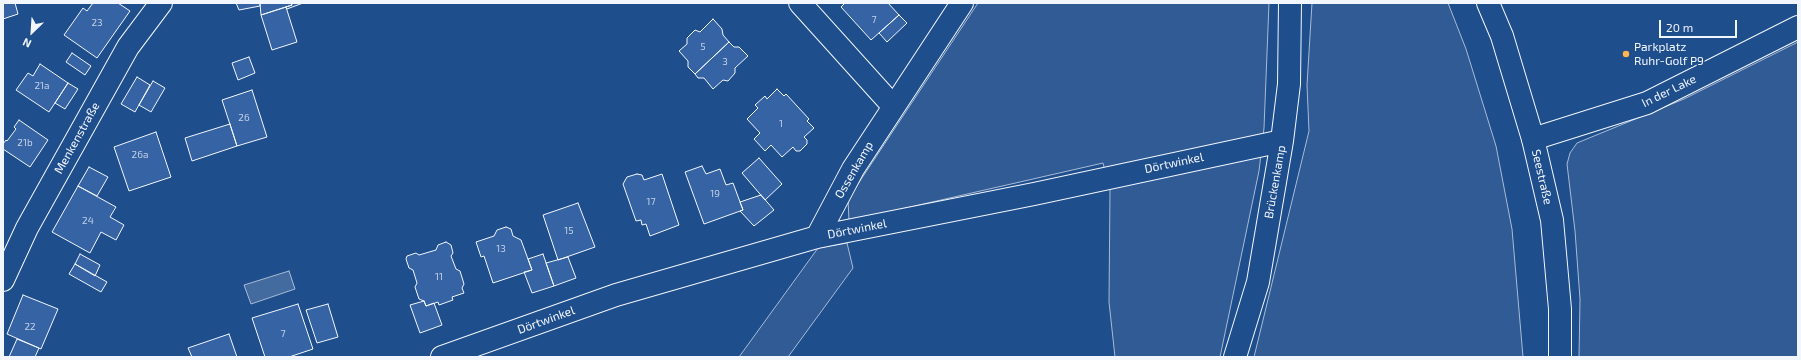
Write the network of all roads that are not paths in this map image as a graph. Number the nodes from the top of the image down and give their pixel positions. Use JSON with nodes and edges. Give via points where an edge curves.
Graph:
{"nodes":[{"id":1,"x":161,"y":3,"type":"edge"},
{"id":2,"x":800,"y":3,"type":"edge"},
{"id":3,"x":962,"y":3,"type":"edge"},
{"id":4,"x":1290,"y":3,"type":"edge"},
{"id":5,"x":1488,"y":3,"type":"edge"},
{"id":6,"x":1798,"y":27,"type":"edge"},
{"id":7,"x":893,"y":106,"type":"junction"},
{"id":8,"x":1533,"y":139,"type":"junction"},
{"id":9,"x":1282,"y":141,"type":"junction"},
{"id":10,"x":817,"y":237,"type":"junction"},
{"id":11,"x":3,"y":280,"type":"edge"},
{"id":12,"x":442,"y":357,"type":"edge"},
{"id":13,"x":1235,"y":357,"type":"edge"},
{"id":14,"x":1560,"y":357,"type":"edge"}],
"edges":[{"from":1,"to":11,"type":"street","name":"Menkenstraße","via":[[128,47],[27,228]]},
{"from":2,"to":7,"type":"street"},
{"from":3,"to":7,"type":"street","name":"Ossenkamp"},
{"from":4,"to":9,"type":"street","name":"Brückenkamp","via":[[1289,84]]},
{"from":5,"to":8,"type":"street","name":"Seestraße","via":[[1502,36]]},
{"from":6,"to":8,"type":"street","name":"In der Lake","via":[[1647,103]]},
{"from":7,"to":10,"type":"street","name":"Ossenkamp","via":[[853,169]]},
{"from":8,"to":14,"type":"street","name":"Seestraße","via":[[1552,220],[1560,309]]},
{"from":9,"to":10,"type":"street","name":"Dörtwinkel","via":[[1026,196]]},
{"from":9,"to":13,"type":"street","name":"Brückenkamp","via":[[1258,282]]},
{"from":10,"to":12,"type":"street","name":"Dörtwinkel","via":[[616,295]]}]}
